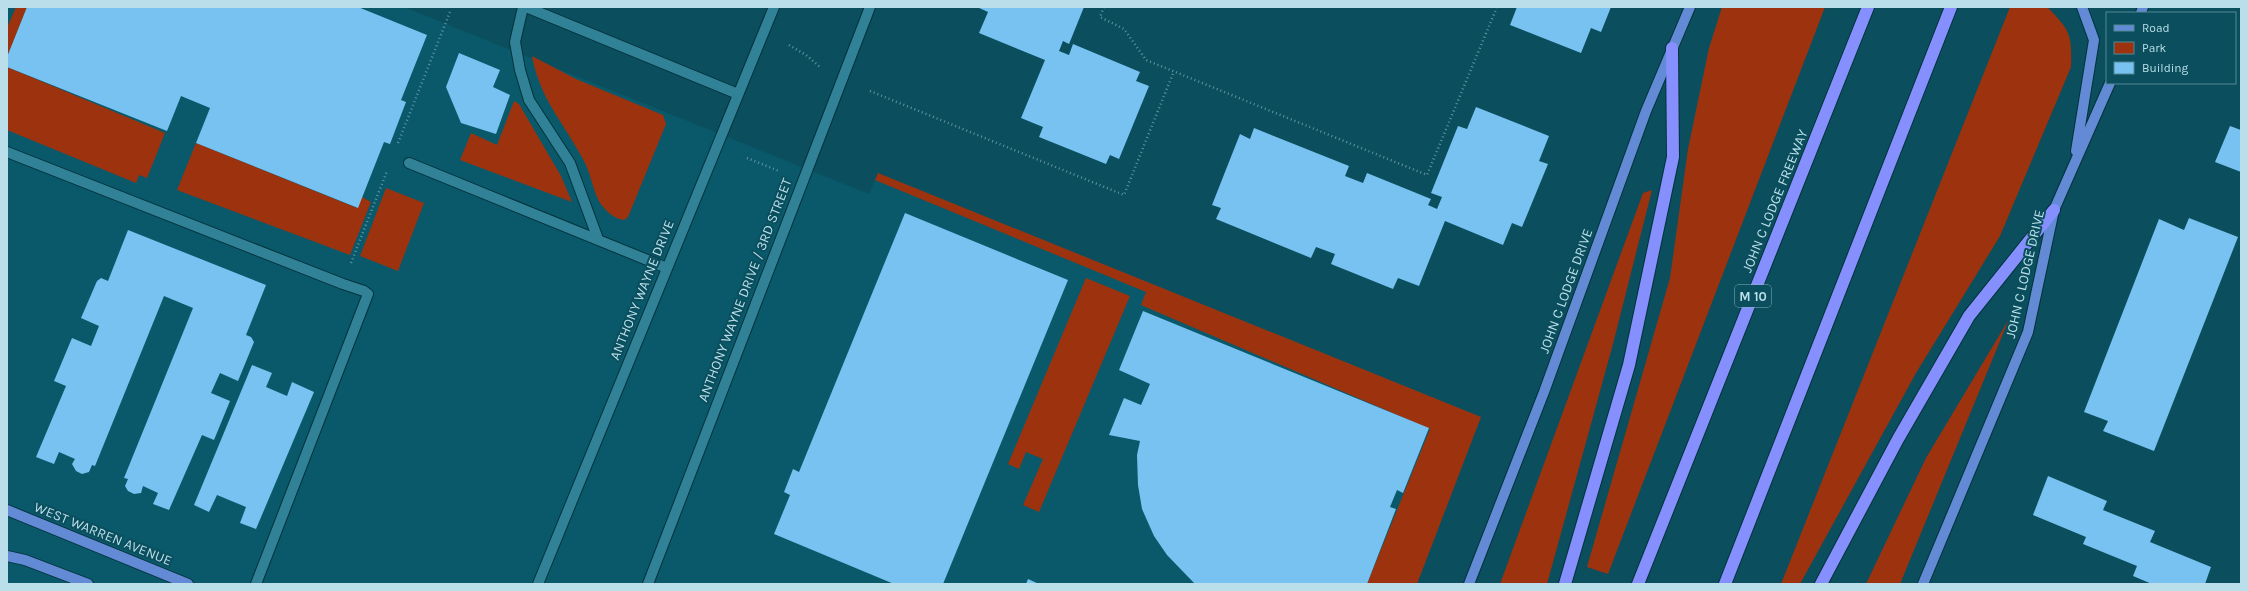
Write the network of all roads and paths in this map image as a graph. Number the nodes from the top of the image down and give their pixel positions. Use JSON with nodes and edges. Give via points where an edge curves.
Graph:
{"nodes":[{"id":1,"x":525,"y":7,"type":"edge"},
{"id":2,"x":774,"y":7,"type":"edge"},
{"id":3,"x":870,"y":7,"type":"edge"},
{"id":4,"x":1104,"y":7,"type":"edge"},
{"id":5,"x":1497,"y":7,"type":"edge"},
{"id":6,"x":1690,"y":7,"type":"edge"},
{"id":7,"x":1868,"y":7,"type":"edge"},
{"id":8,"x":1951,"y":7,"type":"edge"},
{"id":9,"x":2082,"y":7,"type":"edge"},
{"id":10,"x":789,"y":45,"type":"dead end"},
{"id":11,"x":1672,"y":48,"type":"junction"},
{"id":12,"x":820,"y":67,"type":"dead end"},
{"id":13,"x":1174,"y":71,"type":"junction"},
{"id":14,"x":2110,"y":84,"type":"edge"},
{"id":15,"x":870,"y":91,"type":"dead end"},
{"id":16,"x":738,"y":94,"type":"junction"},
{"id":17,"x":7,"y":152,"type":"edge"},
{"id":18,"x":747,"y":158,"type":"dead end"},
{"id":19,"x":409,"y":163,"type":"dead end"},
{"id":20,"x":2074,"y":165,"type":"junction"},
{"id":21,"x":779,"y":171,"type":"dead end"},
{"id":22,"x":2054,"y":210,"type":"junction"},
{"id":23,"x":598,"y":239,"type":"junction"},
{"id":24,"x":667,"y":268,"type":"junction"},
{"id":25,"x":7,"y":510,"type":"edge"},
{"id":26,"x":7,"y":556,"type":"edge"},
{"id":27,"x":88,"y":584,"type":"edge"},
{"id":28,"x":188,"y":584,"type":"edge"},
{"id":29,"x":256,"y":584,"type":"edge"},
{"id":30,"x":538,"y":584,"type":"edge"},
{"id":31,"x":648,"y":584,"type":"edge"},
{"id":32,"x":1469,"y":584,"type":"edge"},
{"id":33,"x":1565,"y":584,"type":"edge"},
{"id":34,"x":1638,"y":584,"type":"edge"},
{"id":35,"x":1725,"y":584,"type":"edge"},
{"id":36,"x":1821,"y":584,"type":"edge"},
{"id":37,"x":1923,"y":584,"type":"edge"}],
"edges":[{"from":1,"to":16,"type":"street"},
{"from":1,"to":23,"type":"street","via":[[515,42],[529,100],[570,163]]},
{"from":2,"to":16,"type":"street","name":"ANTHONY WAYNE DRIVE"},
{"from":3,"to":31,"type":"street","name":"ANTHONY WAYNE DRIVE / 3RD STREET"},
{"from":4,"to":13,"type":"path","via":[[1100,17],[1124,29],[1146,60]]},
{"from":5,"to":13,"type":"path","via":[[1427,175]]},
{"from":6,"to":11,"type":"main road","name":"JOHN C LODGE DRIVE"},
{"from":7,"to":34,"type":"highway","name":"JOHN C LODGE FREEWAY","number":"M 10"},
{"from":8,"to":35,"type":"highway"},
{"from":9,"to":20,"type":"main road","via":[[2094,40]]},
{"from":10,"to":12,"type":"path"},
{"from":11,"to":32,"type":"main road","name":"JOHN C LODGE DRIVE","via":[[1646,111],[1544,392]]},
{"from":11,"to":33,"type":"highway","via":[[1673,157],[1629,365]]},
{"from":13,"to":15,"type":"path","via":[[1124,195]]},
{"from":14,"to":20,"type":"main road","name":"JOHN C LODGE DRIVE"},
{"from":16,"to":24,"type":"street","name":"ANTHONY WAYNE DRIVE"},
{"from":17,"to":29,"type":"street","via":[[368,294]]},
{"from":18,"to":21,"type":"path"},
{"from":19,"to":23,"type":"street"},
{"from":20,"to":22,"type":"main road","name":"JOHN C LODGE DRIVE"},
{"from":22,"to":36,"type":"highway","via":[[1969,316],[1898,439]]},
{"from":22,"to":37,"type":"main road","name":"JOHN C LODGE DRIVE","via":[[2028,332]]},
{"from":23,"to":24,"type":"street"},
{"from":24,"to":30,"type":"street","name":"ANTHONY WAYNE DRIVE"},
{"from":25,"to":28,"type":"main road","name":"WEST WARREN AVENUE"},
{"from":26,"to":27,"type":"main road","via":[[25,560]]}]}
